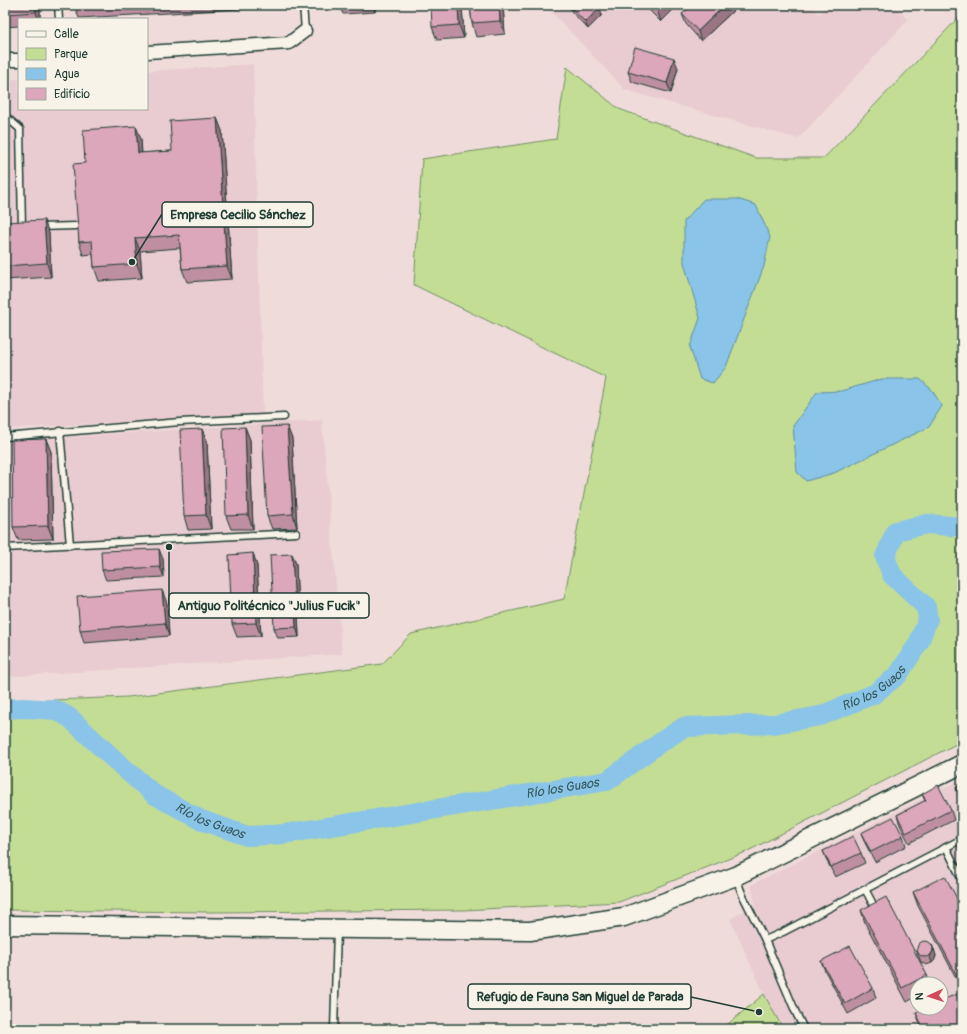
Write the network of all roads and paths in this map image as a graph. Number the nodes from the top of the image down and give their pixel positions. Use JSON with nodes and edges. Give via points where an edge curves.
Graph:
{"nodes":[{"id":1,"x":58,"y":5,"type":"edge"},
{"id":2,"x":303,"y":5,"type":"edge"},
{"id":3,"x":59,"y":18,"type":"edge"},
{"id":4,"x":305,"y":31,"type":"joint"},
{"id":5,"x":148,"y":52,"type":"edge"},
{"id":6,"x":5,"y":60,"type":"edge"},
{"id":7,"x":18,"y":60,"type":"edge"},
{"id":8,"x":5,"y":116,"type":"edge"},
{"id":9,"x":76,"y":226,"type":"edge"},
{"id":10,"x":284,"y":416,"type":"dead end"},
{"id":11,"x":60,"y":431,"type":"junction"},
{"id":12,"x":5,"y":437,"type":"edge"},
{"id":13,"x":296,"y":533,"type":"dead end"},
{"id":14,"x":70,"y":545,"type":"junction"},
{"id":15,"x":5,"y":548,"type":"edge"},
{"id":16,"x":962,"y":764,"type":"edge"},
{"id":17,"x":962,"y":839,"type":"edge"},
{"id":18,"x":946,"y":847,"type":"junction"},
{"id":19,"x":736,"y":876,"type":"junction"},
{"id":20,"x":962,"y":880,"type":"edge"},
{"id":21,"x":865,"y":889,"type":"junction"},
{"id":22,"x":876,"y":910,"type":"edge"},
{"id":23,"x":5,"y":924,"type":"edge"},
{"id":24,"x":337,"y":928,"type":"junction"},
{"id":25,"x":765,"y":940,"type":"junction"},
{"id":26,"x":334,"y":1029,"type":"edge"},
{"id":27,"x":804,"y":1029,"type":"edge"}],
"edges":[{"from":1,"to":3,"type":"lane"},
{"from":2,"to":4,"type":"lane"},
{"from":4,"to":5,"type":"street","via":[[289,43]]},
{"from":6,"to":7,"type":"street"},
{"from":8,"to":9,"type":"lane","via":[[20,129],[19,228]]},
{"from":10,"to":11,"type":"lane"},
{"from":11,"to":12,"type":"lane"},
{"from":11,"to":14,"type":"lane"},
{"from":13,"to":14,"type":"lane"},
{"from":14,"to":15,"type":"lane"},
{"from":16,"to":19,"type":"street"},
{"from":17,"to":18,"type":"lane"},
{"from":18,"to":20,"type":"lane"},
{"from":18,"to":21,"type":"lane"},
{"from":19,"to":24,"type":"street","via":[[624,917],[530,931]]},
{"from":19,"to":25,"type":"lane"},
{"from":21,"to":22,"type":"lane"},
{"from":21,"to":25,"type":"lane"},
{"from":23,"to":24,"type":"street"},
{"from":24,"to":26,"type":"lane"},
{"from":25,"to":27,"type":"lane"}]}
